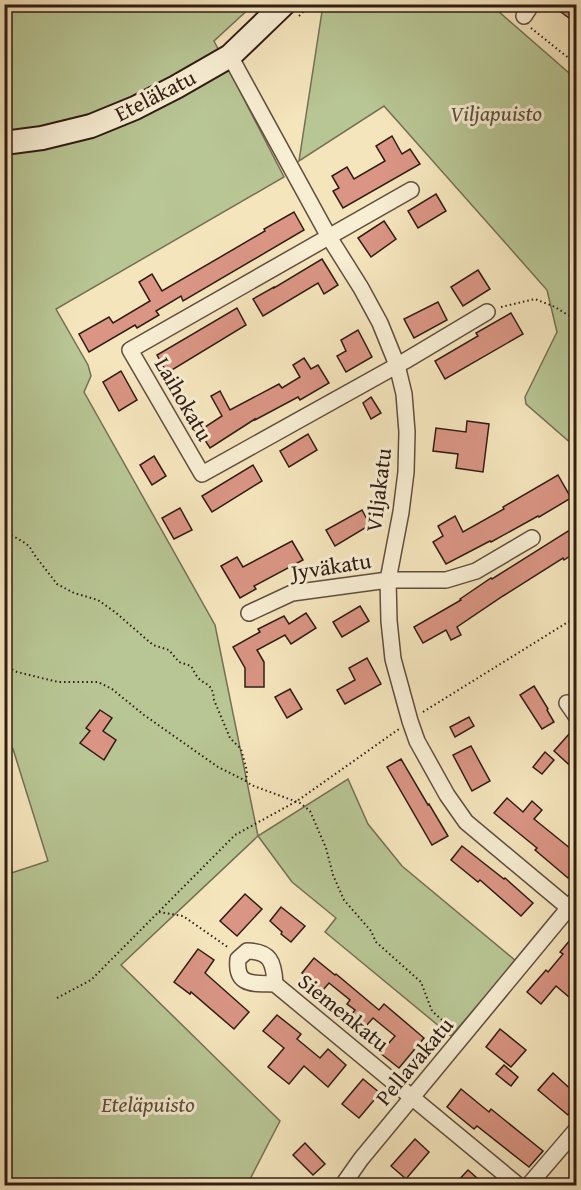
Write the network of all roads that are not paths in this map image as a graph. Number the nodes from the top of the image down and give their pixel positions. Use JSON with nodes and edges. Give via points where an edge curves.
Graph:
{"nodes":[{"id":1,"x":284,"y":4,"type":"edge"},
{"id":2,"x":230,"y":56,"type":"junction"},
{"id":3,"x":4,"y":143,"type":"edge"},
{"id":4,"x":411,"y":190,"type":"dead end"},
{"id":5,"x":329,"y":237,"type":"junction"},
{"id":6,"x":487,"y":312,"type":"road end"},
{"id":7,"x":397,"y":365,"type":"junction"},
{"id":8,"x":532,"y":538,"type":"dead end"},
{"id":9,"x":388,"y":580,"type":"junction"},
{"id":10,"x":249,"y":613,"type":"dead end"},
{"id":11,"x":567,"y":703,"type":"dead end"},
{"id":12,"x":576,"y":716,"type":"edge"},
{"id":13,"x":573,"y":904,"type":"edge"},
{"id":14,"x":275,"y":984,"type":"junction"},
{"id":15,"x":413,"y":1098,"type":"junction"},
{"id":16,"x":576,"y":1130,"type":"edge"},
{"id":17,"x":342,"y":1185,"type":"edge"},
{"id":18,"x":519,"y":1185,"type":"edge"},
{"id":19,"x":528,"y":1185,"type":"edge"}],
"edges":[{"from":1,"to":2,"type":"main road","name":"Eteläkatu"},
{"from":2,"to":3,"type":"main road","name":"Eteläkatu","via":[[135,108],[91,126]]},
{"from":2,"to":5,"type":"street","name":"Viljakatu"},
{"from":4,"to":5,"type":"street"},
{"from":5,"to":7,"type":"street","name":"Viljakatu","via":[[375,314]]},
{"from":5,"to":7,"type":"street","name":"Laihokatu","via":[[130,350],[202,474]]},
{"from":6,"to":7,"type":"street"},
{"from":7,"to":9,"type":"street","name":"Viljakatu","via":[[404,394],[406,472]]},
{"from":8,"to":9,"type":"street","name":"Jyväkatu","via":[[476,571],[446,580]]},
{"from":9,"to":10,"type":"street","name":"Jyväkatu","via":[[292,593]]},
{"from":9,"to":13,"type":"street","name":"Viljakatu","via":[[393,659],[410,721],[430,766],[466,822]]},
{"from":11,"to":12,"type":"street"},
{"from":13,"to":15,"type":"street","name":"Pellavakatu"},
{"from":14,"to":14,"type":"street","name":"Siemenkatu","via":[[267,956],[258,951],[240,956],[240,978]]},
{"from":14,"to":15,"type":"street","name":"Siemenkatu"},
{"from":15,"to":17,"type":"street","name":"Pellavakatu"},
{"from":15,"to":18,"type":"street","name":"Siemenkatu"},
{"from":16,"to":19,"type":"street"}]}
